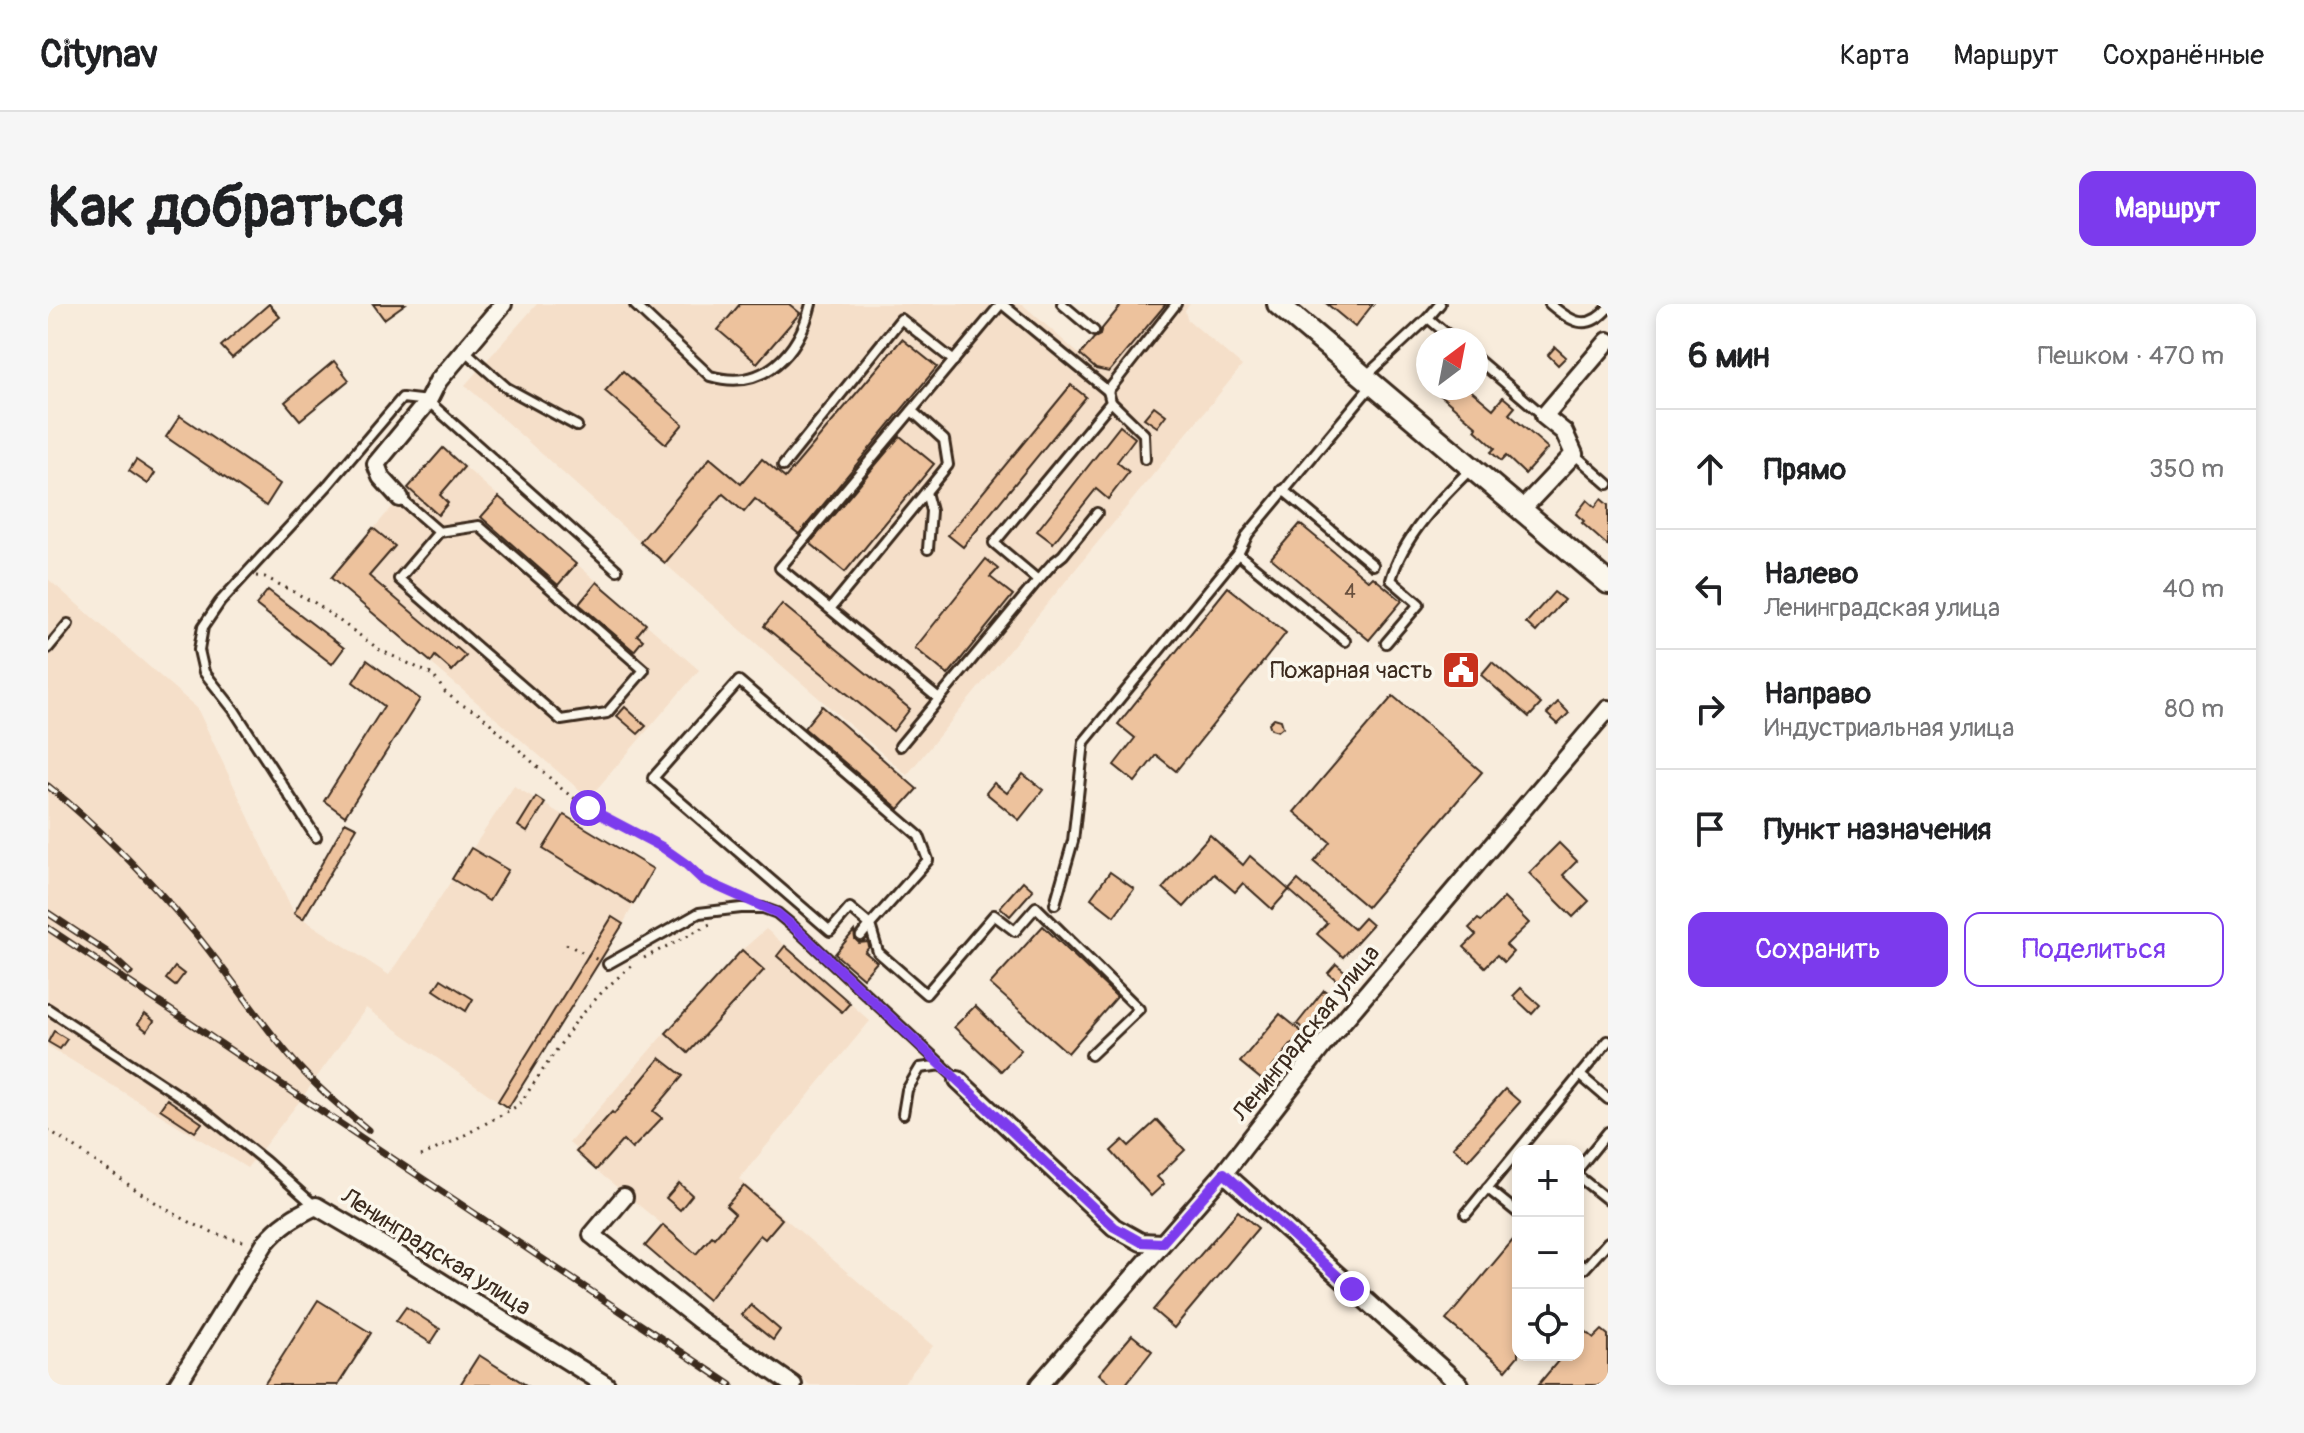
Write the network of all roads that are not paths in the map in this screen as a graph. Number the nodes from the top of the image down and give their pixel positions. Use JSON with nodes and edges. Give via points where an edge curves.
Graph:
{"nodes":[{"id":1,"x":503,"y":304,"type":"edge"},
{"id":2,"x":636,"y":304,"type":"edge"},
{"id":3,"x":811,"y":304,"type":"edge"},
{"id":4,"x":1002,"y":304,"type":"edge"},
{"id":5,"x":1062,"y":304,"type":"edge"},
{"id":6,"x":1176,"y":304,"type":"edge"},
{"id":7,"x":1278,"y":304,"type":"edge"},
{"id":8,"x":1440,"y":304,"type":"edge"},
{"id":9,"x":1550,"y":304,"type":"edge"},
{"id":10,"x":1608,"y":308,"type":"edge"},
{"id":11,"x":1428,"y":318,"type":"junction"},
{"id":12,"x":1440,"y":328,"type":"edge"},
{"id":13,"x":1094,"y":331,"type":"dead end"},
{"id":14,"x":1608,"y":341,"type":"edge"},
{"id":15,"x":463,"y":350,"type":"junction"},
{"id":16,"x":954,"y":361,"type":"junction"},
{"id":17,"x":1488,"y":368,"type":"edge"},
{"id":18,"x":1369,"y":380,"type":"junction"},
{"id":19,"x":1108,"y":391,"type":"junction"},
{"id":20,"x":428,"y":401,"type":"junction"},
{"id":21,"x":1111,"y":402,"type":"junction"},
{"id":22,"x":912,"y":411,"type":"junction"},
{"id":23,"x":1544,"y":416,"type":"junction"},
{"id":24,"x":577,"y":426,"type":"dead end"},
{"id":25,"x":1574,"y":454,"type":"junction"},
{"id":26,"x":1145,"y":459,"type":"dead end"},
{"id":27,"x":783,"y":466,"type":"dead end"},
{"id":28,"x":1472,"y":468,"type":"junction"},
{"id":29,"x":1608,"y":484,"type":"edge"},
{"id":30,"x":1283,"y":490,"type":"junction"},
{"id":31,"x":926,"y":492,"type":"junction"},
{"id":32,"x":400,"y":498,"type":"joint"},
{"id":33,"x":1522,"y":509,"type":"junction"},
{"id":34,"x":1097,"y":513,"type":"dead end"},
{"id":35,"x":439,"y":532,"type":"junction"},
{"id":36,"x":928,"y":549,"type":"dead end"},
{"id":37,"x":1238,"y":554,"type":"junction"},
{"id":38,"x":1373,"y":565,"type":"dead end"},
{"id":39,"x":617,"y":570,"type":"dead end"},
{"id":40,"x":1038,"y":580,"type":"junction"},
{"id":41,"x":1608,"y":583,"type":"edge"},
{"id":42,"x":830,"y":609,"type":"junction"},
{"id":43,"x":68,"y":624,"type":"dead end"},
{"id":44,"x":1345,"y":641,"type":"dead end"},
{"id":45,"x":1386,"y":643,"type":"dead end"},
{"id":46,"x":48,"y":648,"type":"edge"},
{"id":47,"x":939,"y":699,"type":"junction"},
{"id":48,"x":1608,"y":709,"type":"edge"},
{"id":49,"x":900,"y":746,"type":"dead end"},
{"id":50,"x":316,"y":837,"type":"dead end"},
{"id":51,"x":1055,"y":904,"type":"dead end"},
{"id":52,"x":870,"y":925,"type":"junction"},
{"id":53,"x":861,"y":936,"type":"dead end"},
{"id":54,"x":608,"y":964,"type":"dead end"},
{"id":55,"x":48,"y":1009,"type":"edge"},
{"id":56,"x":1608,"y":1041,"type":"edge"},
{"id":57,"x":1091,"y":1055,"type":"dead end"},
{"id":58,"x":942,"y":1065,"type":"junction"},
{"id":59,"x":1580,"y":1075,"type":"junction"},
{"id":60,"x":958,"y":1080,"type":"joint"},
{"id":61,"x":1608,"y":1099,"type":"edge"},
{"id":62,"x":903,"y":1114,"type":"dead end"},
{"id":63,"x":1608,"y":1132,"type":"edge"},
{"id":64,"x":1584,"y":1162,"type":"edge"},
{"id":65,"x":1224,"y":1173,"type":"junction"},
{"id":66,"x":1584,"y":1181,"type":"edge"},
{"id":67,"x":1487,"y":1188,"type":"junction"},
{"id":68,"x":624,"y":1197,"type":"dead end"},
{"id":69,"x":1608,"y":1200,"type":"edge"},
{"id":70,"x":316,"y":1206,"type":"junction"},
{"id":71,"x":1512,"y":1208,"type":"edge"},
{"id":72,"x":1466,"y":1214,"type":"dead end"},
{"id":73,"x":1608,"y":1242,"type":"edge"},
{"id":74,"x":1162,"y":1243,"type":"junction"},
{"id":75,"x":1584,"y":1267,"type":"edge"},
{"id":76,"x":177,"y":1385,"type":"edge"},
{"id":77,"x":606,"y":1385,"type":"edge"},
{"id":78,"x":793,"y":1385,"type":"edge"},
{"id":79,"x":1039,"y":1385,"type":"edge"},
{"id":80,"x":1460,"y":1385,"type":"edge"}],
"edges":[{"from":1,"to":15,"type":"street"},
{"from":2,"to":3,"type":"lane","via":[[710,376],[725,380],[750,379],[773,368],[790,352]]},
{"from":4,"to":16,"type":"lane"},
{"from":4,"to":19,"type":"lane"},
{"from":5,"to":13,"type":"lane"},
{"from":6,"to":19,"type":"lane"},
{"from":7,"to":18,"type":"street"},
{"from":8,"to":11,"type":"lane"},
{"from":9,"to":10,"type":"lane","via":[[1582,324]]},
{"from":11,"to":12,"type":"lane"},
{"from":11,"to":18,"type":"lane"},
{"from":14,"to":23,"type":"street"},
{"from":15,"to":20,"type":"street"},
{"from":15,"to":24,"type":"lane","via":[[507,388]]},
{"from":16,"to":22,"type":"lane"},
{"from":16,"to":27,"type":"lane","via":[[901,319]]},
{"from":17,"to":23,"type":"lane"},
{"from":18,"to":28,"type":"street"},
{"from":18,"to":30,"type":"lane"},
{"from":19,"to":21,"type":"lane"},
{"from":20,"to":32,"type":"street","via":[[376,464]]},
{"from":20,"to":39,"type":"lane"},
{"from":20,"to":50,"type":"lane","via":[[402,398],[203,627],[199,650],[204,672]]},
{"from":21,"to":26,"type":"lane","via":[[1144,434]]},
{"from":21,"to":40,"type":"lane","via":[[994,543]]},
{"from":22,"to":31,"type":"lane","via":[[944,440],[948,465]]},
{"from":22,"to":42,"type":"lane","via":[[780,568]]},
{"from":23,"to":25,"type":"street","via":[[1564,432]]},
{"from":25,"to":29,"type":"lane"},
{"from":25,"to":33,"type":"street"},
{"from":28,"to":33,"type":"street"},
{"from":28,"to":45,"type":"lane","via":[[1395,563],[1391,580],[1419,604]]},
{"from":30,"to":37,"type":"lane"},
{"from":30,"to":38,"type":"lane"},
{"from":31,"to":36,"type":"lane","via":[[931,511]]},
{"from":31,"to":42,"type":"lane"},
{"from":32,"to":35,"type":"lane"},
{"from":33,"to":41,"type":"street"},
{"from":34,"to":40,"type":"lane"},
{"from":35,"to":35,"type":"lane","via":[[479,526],[644,670],[607,713],[561,720],[399,579]]},
{"from":37,"to":44,"type":"lane"},
{"from":37,"to":51,"type":"lane","via":[[1084,742],[1073,841]]},
{"from":40,"to":47,"type":"lane"},
{"from":42,"to":47,"type":"lane"},
{"from":43,"to":46,"type":"lane"},
{"from":47,"to":49,"type":"lane"},
{"from":48,"to":65,"type":"street","name":"Ленинградская улица","via":[[1327,1040]]},
{"from":52,"to":52,"type":"lane","via":[[850,908],[830,931],[653,778],[739,681],[919,836],[928,860]]},
{"from":52,"to":53,"type":"lane"},
{"from":52,"to":57,"type":"lane","via":[[878,952],[926,994],[994,915],[1015,931],[1036,907],[1139,1009]]},
{"from":54,"to":58,"type":"lane","via":[[699,913],[763,908],[777,913],[837,961]]},
{"from":55,"to":70,"type":"lane","via":[[204,1112]]},
{"from":56,"to":59,"type":"lane"},
{"from":58,"to":60,"type":"lane"},
{"from":58,"to":62,"type":"lane","via":[[920,1068],[907,1090]]},
{"from":59,"to":61,"type":"lane"},
{"from":59,"to":67,"type":"lane"},
{"from":60,"to":74,"type":"street","via":[[1114,1227],[1141,1242]]},
{"from":63,"to":64,"type":"lane"},
{"from":65,"to":74,"type":"street","name":"Ленинградская улица"},
{"from":65,"to":80,"type":"street"},
{"from":66,"to":69,"type":"lane"},
{"from":67,"to":71,"type":"lane"},
{"from":67,"to":72,"type":"lane"},
{"from":68,"to":78,"type":"street","via":[[592,1235],[699,1320]]},
{"from":70,"to":76,"type":"street","name":"Ленинградская улица","via":[[292,1217],[265,1243]]},
{"from":70,"to":77,"type":"street","name":"Ленинградская улица"},
{"from":73,"to":75,"type":"lane"},
{"from":74,"to":79,"type":"street","name":"Ленинградская улица"}]}
